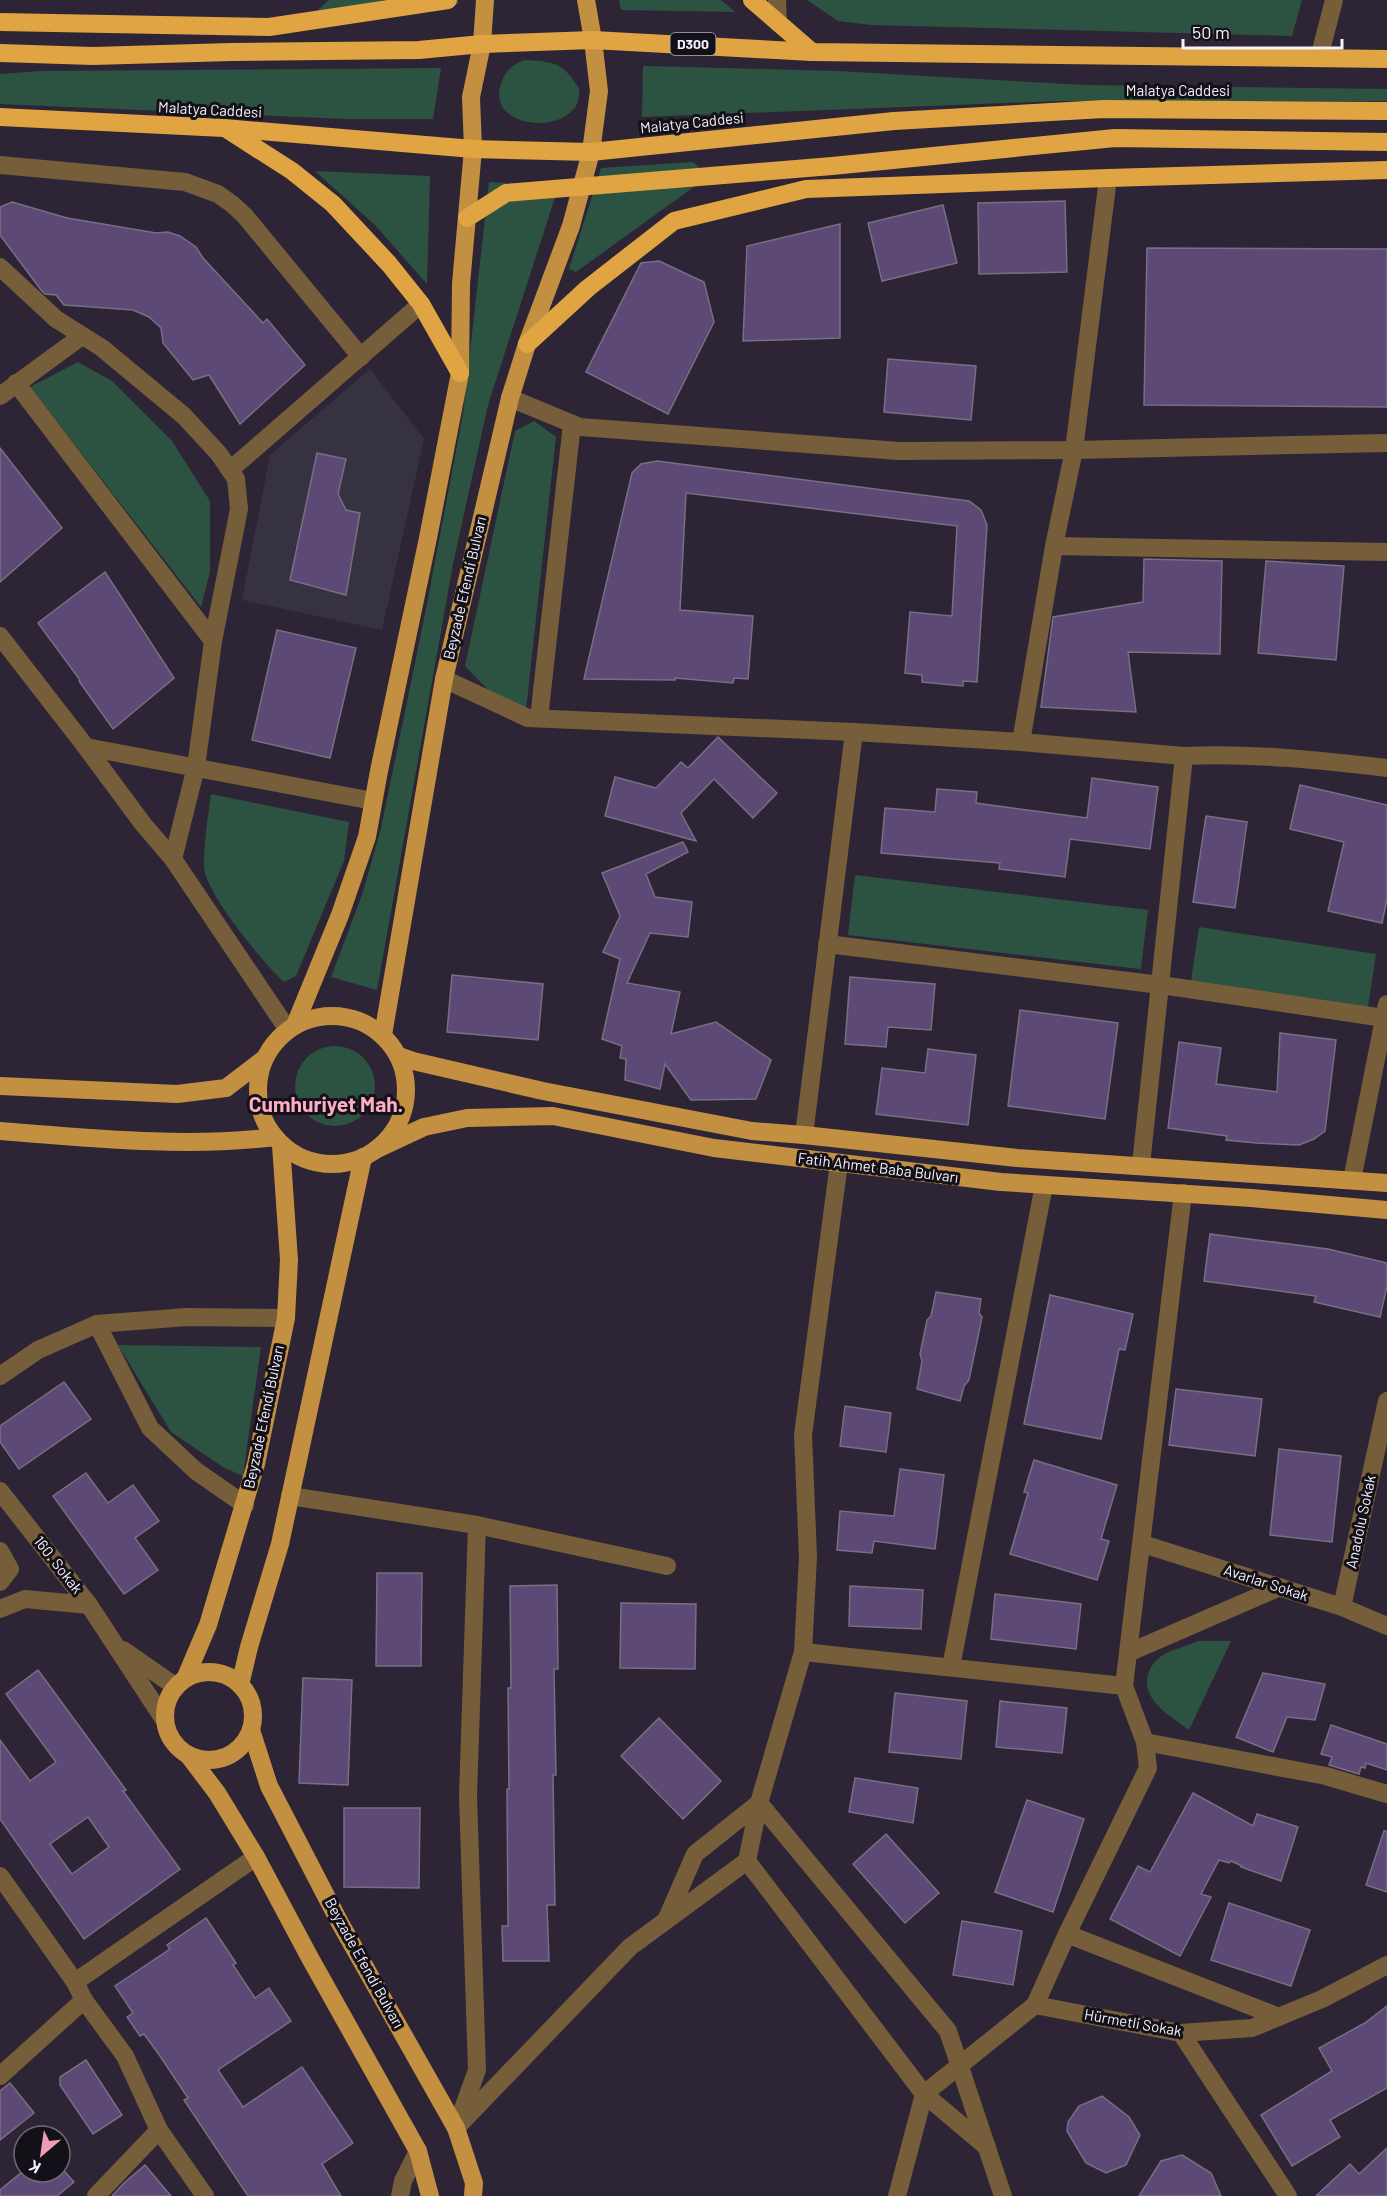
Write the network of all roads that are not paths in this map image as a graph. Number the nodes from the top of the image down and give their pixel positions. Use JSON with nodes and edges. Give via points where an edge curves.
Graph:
{"nodes":[{"id":1,"x":448,"y":0,"type":"edge"},
{"id":2,"x":485,"y":0,"type":"edge"},
{"id":3,"x":586,"y":0,"type":"edge"},
{"id":4,"x":752,"y":0,"type":"edge"},
{"id":5,"x":777,"y":0,"type":"edge"},
{"id":6,"x":1334,"y":0,"type":"edge"},
{"id":7,"x":0,"y":22,"type":"edge"},
{"id":8,"x":778,"y":23,"type":"junction"},
{"id":9,"x":593,"y":40,"type":"junction"},
{"id":10,"x":482,"y":44,"type":"junction"},
{"id":11,"x":812,"y":52,"type":"junction"},
{"id":12,"x":0,"y":53,"type":"edge"},
{"id":13,"x":1319,"y":58,"type":"junction"},
{"id":14,"x":1387,"y":59,"type":"edge"},
{"id":15,"x":1387,"y":111,"type":"edge"},
{"id":16,"x":0,"y":117,"type":"edge"},
{"id":17,"x":224,"y":128,"type":"junction"},
{"id":18,"x":1387,"y":142,"type":"edge"},
{"id":19,"x":473,"y":149,"type":"junction"},
{"id":20,"x":591,"y":152,"type":"junction"},
{"id":21,"x":0,"y":165,"type":"edge"},
{"id":22,"x":1387,"y":170,"type":"edge"},
{"id":23,"x":1108,"y":178,"type":"junction"},
{"id":24,"x":582,"y":187,"type":"junction"},
{"id":25,"x":467,"y":219,"type":"junction"},
{"id":26,"x":0,"y":267,"type":"edge"},
{"id":27,"x":421,"y":304,"type":"junction"},
{"id":28,"x":82,"y":336,"type":"junction"},
{"id":29,"x":527,"y":344,"type":"junction"},
{"id":30,"x":361,"y":357,"type":"junction"},
{"id":31,"x":460,"y":373,"type":"junction"},
{"id":32,"x":16,"y":383,"type":"junction"},
{"id":33,"x":0,"y":396,"type":"edge"},
{"id":34,"x":510,"y":398,"type":"junction"},
{"id":35,"x":572,"y":424,"type":"junction"},
{"id":36,"x":1387,"y":443,"type":"edge"},
{"id":37,"x":1074,"y":450,"type":"junction"},
{"id":38,"x":230,"y":470,"type":"junction"},
{"id":39,"x":1054,"y":546,"type":"junction"},
{"id":40,"x":1387,"y":552,"type":"edge"},
{"id":41,"x":0,"y":636,"type":"edge"},
{"id":42,"x":213,"y":641,"type":"junction"},
{"id":43,"x":444,"y":679,"type":"junction"},
{"id":44,"x":539,"y":718,"type":"junction"},
{"id":45,"x":854,"y":732,"type":"junction"},
{"id":46,"x":1021,"y":742,"type":"junction"},
{"id":47,"x":86,"y":747,"type":"junction"},
{"id":48,"x":1184,"y":756,"type":"junction"},
{"id":49,"x":196,"y":767,"type":"junction"},
{"id":50,"x":1387,"y":768,"type":"edge"},
{"id":51,"x":374,"y":801,"type":"junction"},
{"id":52,"x":173,"y":859,"type":"junction"},
{"id":53,"x":827,"y":944,"type":"junction"},
{"id":54,"x":1161,"y":985,"type":"junction"},
{"id":55,"x":1386,"y":1011,"type":"edge"},
{"id":56,"x":292,"y":1027,"type":"junction"},
{"id":57,"x":383,"y":1035,"type":"junction"},
{"id":58,"x":399,"y":1056,"type":"junction"},
{"id":59,"x":264,"y":1059,"type":"junction"},
{"id":60,"x":0,"y":1086,"type":"edge"},
{"id":61,"x":0,"y":1131,"type":"edge"},
{"id":62,"x":804,"y":1135,"type":"junction"},
{"id":63,"x":278,"y":1141,"type":"junction"},
{"id":64,"x":370,"y":1153,"type":"junction"},
{"id":65,"x":839,"y":1163,"type":"junction"},
{"id":66,"x":1141,"y":1166,"type":"junction"},
{"id":67,"x":1352,"y":1180,"type":"junction"},
{"id":68,"x":1387,"y":1183,"type":"edge"},
{"id":69,"x":1044,"y":1185,"type":"junction"},
{"id":70,"x":1183,"y":1193,"type":"junction"},
{"id":71,"x":1387,"y":1210,"type":"edge"},
{"id":72,"x":286,"y":1318,"type":"junction"},
{"id":73,"x":98,"y":1324,"type":"junction"},
{"id":74,"x":0,"y":1376,"type":"edge"},
{"id":75,"x":1387,"y":1401,"type":"edge"},
{"id":76,"x":0,"y":1491,"type":"edge"},
{"id":77,"x":290,"y":1496,"type":"junction"},
{"id":78,"x":245,"y":1505,"type":"junction"},
{"id":79,"x":477,"y":1525,"type":"junction"},
{"id":80,"x":1143,"y":1544,"type":"junction"},
{"id":81,"x":0,"y":1551,"type":"edge"},
{"id":82,"x":667,"y":1566,"type":"dead end"},
{"id":83,"x":0,"y":1582,"type":"edge"},
{"id":84,"x":1280,"y":1587,"type":"junction"},
{"id":85,"x":89,"y":1605,"type":"junction"},
{"id":86,"x":1342,"y":1607,"type":"junction"},
{"id":87,"x":0,"y":1609,"type":"edge"},
{"id":88,"x":1387,"y":1626,"type":"edge"},
{"id":89,"x":113,"y":1642,"type":"junction"},
{"id":90,"x":803,"y":1652,"type":"junction"},
{"id":91,"x":1128,"y":1653,"type":"junction"},
{"id":92,"x":951,"y":1667,"type":"junction"},
{"id":93,"x":180,"y":1683,"type":"junction"},
{"id":94,"x":240,"y":1685,"type":"junction"},
{"id":95,"x":1124,"y":1686,"type":"junction"},
{"id":96,"x":165,"y":1721,"type":"junction"},
{"id":97,"x":251,"y":1730,"type":"junction"},
{"id":98,"x":1146,"y":1743,"type":"junction"},
{"id":99,"x":189,"y":1756,"type":"junction"},
{"id":100,"x":1387,"y":1794,"type":"edge"},
{"id":101,"x":759,"y":1803,"type":"junction"},
{"id":102,"x":256,"y":1857,"type":"junction"},
{"id":103,"x":747,"y":1861,"type":"junction"},
{"id":104,"x":0,"y":1876,"type":"edge"},
{"id":105,"x":666,"y":1918,"type":"junction"},
{"id":106,"x":1067,"y":1934,"type":"junction"},
{"id":107,"x":1387,"y":1965,"type":"edge"},
{"id":108,"x":75,"y":1982,"type":"junction"},
{"id":109,"x":84,"y":2000,"type":"junction"},
{"id":110,"x":1035,"y":2005,"type":"junction"},
{"id":111,"x":1279,"y":2017,"type":"junction"},
{"id":112,"x":1181,"y":2033,"type":"junction"},
{"id":113,"x":960,"y":2066,"type":"junction"},
{"id":114,"x":477,"y":2070,"type":"junction"},
{"id":115,"x":0,"y":2076,"type":"edge"},
{"id":116,"x":500,"y":2082,"type":"junction"},
{"id":117,"x":924,"y":2094,"type":"junction"},
{"id":118,"x":456,"y":2128,"type":"junction"},
{"id":119,"x":159,"y":2130,"type":"junction"},
{"id":120,"x":987,"y":2147,"type":"junction"},
{"id":121,"x":418,"y":2151,"type":"junction"},
{"id":122,"x":96,"y":2196,"type":"edge"},
{"id":123,"x":205,"y":2196,"type":"edge"},
{"id":124,"x":400,"y":2196,"type":"edge"},
{"id":125,"x":430,"y":2196,"type":"edge"},
{"id":126,"x":473,"y":2196,"type":"edge"},
{"id":127,"x":897,"y":2196,"type":"edge"},
{"id":128,"x":1004,"y":2196,"type":"edge"},
{"id":129,"x":1288,"y":2196,"type":"edge"}],
"edges":[{"from":1,"to":7,"type":"highway","via":[[269,27]]},
{"from":2,"to":10,"type":"main road"},
{"from":3,"to":9,"type":"main road","name":"Beyzade Efendi Bulvarı"},
{"from":4,"to":8,"type":"highway"},
{"from":5,"to":8,"type":"street"},
{"from":6,"to":13,"type":"street"},
{"from":8,"to":11,"type":"highway"},
{"from":9,"to":10,"type":"highway","number":"D300"},
{"from":9,"to":11,"type":"highway","number":"D300"},
{"from":9,"to":20,"type":"main road","name":"Beyzade Efendi Bulvarı","via":[[599,92]]},
{"from":10,"to":12,"type":"highway","number":"D300","via":[[419,50],[93,56]]},
{"from":10,"to":19,"type":"main road","via":[[471,97]]},
{"from":11,"to":13,"type":"highway","number":"D300"},
{"from":13,"to":14,"type":"highway","number":"D300"},
{"from":15,"to":20,"type":"highway","name":"Malatya Caddesi","via":[[1104,109],[894,121]]},
{"from":16,"to":17,"type":"highway","name":"Malatya Caddesi"},
{"from":17,"to":19,"type":"highway","name":"Malatya Caddesi"},
{"from":17,"to":27,"type":"highway","via":[[292,171],[333,204]]},
{"from":18,"to":24,"type":"highway","via":[[1115,138]]},
{"from":19,"to":20,"type":"highway","name":"Malatya Caddesi"},
{"from":19,"to":25,"type":"main road"},
{"from":20,"to":24,"type":"main road","name":"Beyzade Efendi Bulvarı"},
{"from":21,"to":30,"type":"street","via":[[184,182],[218,194],[245,216]]},
{"from":22,"to":23,"type":"highway"},
{"from":23,"to":29,"type":"highway","via":[[806,189],[674,221],[588,288]]},
{"from":23,"to":37,"type":"street"},
{"from":24,"to":25,"type":"highway","via":[[506,193]]},
{"from":24,"to":29,"type":"main road","name":"Beyzade Efendi Bulvarı"},
{"from":25,"to":31,"type":"main road","via":[[461,284]]},
{"from":26,"to":28,"type":"street","via":[[56,319]]},
{"from":27,"to":30,"type":"street"},
{"from":27,"to":31,"type":"highway"},
{"from":28,"to":32,"type":"street"},
{"from":28,"to":38,"type":"street","via":[[184,416]]},
{"from":29,"to":34,"type":"main road","name":"Beyzade Efendi Bulvarı"},
{"from":30,"to":38,"type":"street"},
{"from":31,"to":51,"type":"main road"},
{"from":32,"to":33,"type":"street"},
{"from":32,"to":42,"type":"street"},
{"from":34,"to":35,"type":"street"},
{"from":34,"to":43,"type":"main road","name":"Beyzade Efendi Bulvarı"},
{"from":35,"to":37,"type":"street","via":[[899,451]]},
{"from":35,"to":44,"type":"street"},
{"from":36,"to":37,"type":"street"},
{"from":37,"to":39,"type":"street"},
{"from":38,"to":42,"type":"street","via":[[236,479],[239,509]]},
{"from":39,"to":40,"type":"street"},
{"from":39,"to":46,"type":"street"},
{"from":41,"to":47,"type":"street"},
{"from":42,"to":49,"type":"street"},
{"from":43,"to":44,"type":"street","via":[[528,718]]},
{"from":43,"to":57,"type":"main road","name":"Beyzade Efendi Bulvarı"},
{"from":44,"to":45,"type":"street"},
{"from":45,"to":46,"type":"street"},
{"from":45,"to":53,"type":"street"},
{"from":46,"to":48,"type":"street"},
{"from":47,"to":49,"type":"street"},
{"from":47,"to":52,"type":"street"},
{"from":48,"to":50,"type":"street","via":[[1311,760]]},
{"from":48,"to":54,"type":"street"},
{"from":49,"to":51,"type":"street"},
{"from":49,"to":52,"type":"street"},
{"from":51,"to":56,"type":"main road","via":[[367,837],[340,915]]},
{"from":52,"to":56,"type":"street"},
{"from":53,"to":54,"type":"street"},
{"from":53,"to":62,"type":"street"},
{"from":54,"to":55,"type":"street"},
{"from":54,"to":66,"type":"street"},
{"from":55,"to":67,"type":"street"},
{"from":56,"to":57,"type":"main road","via":[[317,1017],[340,1016],[363,1022]]},
{"from":56,"to":59,"type":"main road","via":[[277,1039]]},
{"from":57,"to":58,"type":"main road"},
{"from":58,"to":62,"type":"main road","name":"Fatih Ahmet Baba Bulvarı","via":[[543,1091],[752,1131]]},
{"from":58,"to":64,"type":"main road","via":[[406,1081],[405,1106],[395,1130]]},
{"from":59,"to":60,"type":"main road","via":[[226,1088],[177,1094]]},
{"from":59,"to":63,"type":"main road","via":[[257,1081],[259,1105]]},
{"from":61,"to":63,"type":"main road","via":[[86,1138]]},
{"from":62,"to":66,"type":"main road","name":"Fatih Ahmet Baba Bulvarı","via":[[1017,1158]]},
{"from":63,"to":64,"type":"main road","via":[[303,1159],[329,1164],[354,1161]]},
{"from":63,"to":72,"type":"main road","name":"Beyzade Efendi Bulvarı","via":[[289,1260]]},
{"from":64,"to":65,"type":"main road","name":"Fatih Ahmet Baba Bulvarı","via":[[424,1127],[467,1118],[553,1116],[714,1148]]},
{"from":64,"to":77,"type":"main road"},
{"from":65,"to":69,"type":"main road","name":"Fatih Ahmet Baba Bulvarı"},
{"from":65,"to":90,"type":"street","via":[[803,1435],[808,1557]]},
{"from":66,"to":67,"type":"main road","name":"Fatih Ahmet Baba Bulvarı"},
{"from":67,"to":68,"type":"main road","name":"Fatih Ahmet Baba Bulvarı"},
{"from":69,"to":70,"type":"main road","name":"Fatih Ahmet Baba Bulvarı"},
{"from":69,"to":92,"type":"street"},
{"from":70,"to":71,"type":"main road","name":"Fatih Ahmet Baba Bulvarı"},
{"from":70,"to":80,"type":"street"},
{"from":72,"to":73,"type":"street","via":[[187,1317]]},
{"from":72,"to":78,"type":"main road","name":"Beyzade Efendi Bulvarı"},
{"from":73,"to":74,"type":"street","via":[[38,1350]]},
{"from":73,"to":78,"type":"street","via":[[150,1428],[196,1471]]},
{"from":75,"to":86,"type":"street","name":"Anadolu Sokak"},
{"from":76,"to":85,"type":"street","name":"160. Sokak"},
{"from":77,"to":79,"type":"street"},
{"from":77,"to":94,"type":"main road"},
{"from":78,"to":93,"type":"main road","name":"Beyzade Efendi Bulvarı","via":[[208,1625]]},
{"from":79,"to":82,"type":"street"},
{"from":79,"to":114,"type":"street","via":[[468,1796]]},
{"from":80,"to":84,"type":"street","name":"Avarlar Sokak"},
{"from":80,"to":91,"type":"street"},
{"from":81,"to":83,"type":"street","via":[[10,1569]]},
{"from":84,"to":86,"type":"street","name":"Avarlar Sokak"},
{"from":84,"to":91,"type":"street"},
{"from":85,"to":87,"type":"street","via":[[25,1599]]},
{"from":85,"to":89,"type":"street","name":"160. Sokak"},
{"from":86,"to":88,"type":"street","name":"Avarlar Sokak"},
{"from":89,"to":93,"type":"street","name":"160. Sokak"},
{"from":89,"to":96,"type":"street","name":"160. Sokak"},
{"from":90,"to":92,"type":"street"},
{"from":90,"to":101,"type":"street"},
{"from":91,"to":95,"type":"street"},
{"from":92,"to":95,"type":"street"},
{"from":93,"to":94,"type":"main road","via":[[199,1673],[214,1672]]},
{"from":93,"to":96,"type":"main road","via":[[169,1697]]},
{"from":94,"to":97,"type":"main road","via":[[252,1706]]},
{"from":95,"to":98,"type":"street"},
{"from":96,"to":99,"type":"main road","via":[[173,1742]]},
{"from":97,"to":99,"type":"main road","via":[[233,1753],[219,1759]]},
{"from":97,"to":118,"type":"main road","name":"Beyzade Efendi Bulvarı","via":[[269,1786],[340,1923]]},
{"from":98,"to":100,"type":"street","via":[[1326,1776]]},
{"from":98,"to":106,"type":"street","via":[[1148,1768]]},
{"from":99,"to":102,"type":"main road"},
{"from":101,"to":103,"type":"street"},
{"from":101,"to":105,"type":"street","via":[[695,1854]]},
{"from":101,"to":113,"type":"street","via":[[948,2031]]},
{"from":102,"to":108,"type":"street"},
{"from":102,"to":121,"type":"main road"},
{"from":103,"to":105,"type":"street"},
{"from":103,"to":117,"type":"street"},
{"from":104,"to":108,"type":"street"},
{"from":105,"to":116,"type":"street","via":[[630,1947]]},
{"from":106,"to":110,"type":"street"},
{"from":106,"to":111,"type":"street"},
{"from":107,"to":111,"type":"street","name":"Hürmetli Sokak"},
{"from":108,"to":109,"type":"street"},
{"from":109,"to":115,"type":"street"},
{"from":109,"to":119,"type":"street","via":[[125,2056]]},
{"from":110,"to":112,"type":"street","name":"Hürmetli Sokak"},
{"from":110,"to":113,"type":"street"},
{"from":111,"to":112,"type":"street","name":"Hürmetli Sokak","via":[[1252,2028]]},
{"from":112,"to":129,"type":"street"},
{"from":113,"to":117,"type":"street"},
{"from":113,"to":120,"type":"street"},
{"from":114,"to":116,"type":"street"},
{"from":114,"to":118,"type":"street"},
{"from":116,"to":118,"type":"street"},
{"from":117,"to":120,"type":"street"},
{"from":117,"to":127,"type":"street"},
{"from":118,"to":126,"type":"main road","name":"Beyzade Efendi Bulvarı","via":[[474,2182]]},
{"from":119,"to":122,"type":"street"},
{"from":119,"to":123,"type":"street"},
{"from":120,"to":128,"type":"street"},
{"from":121,"to":124,"type":"street"},
{"from":121,"to":125,"type":"main road"}]}
